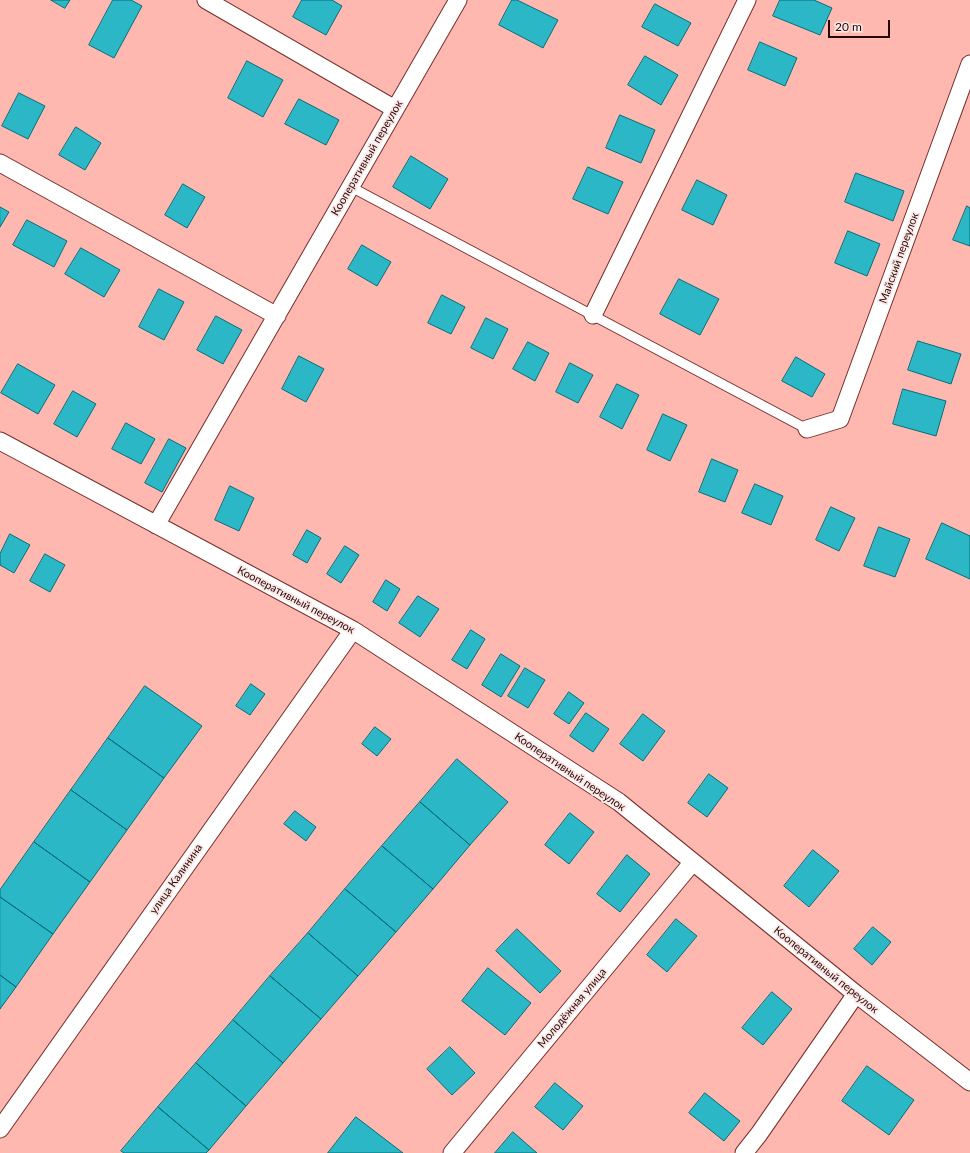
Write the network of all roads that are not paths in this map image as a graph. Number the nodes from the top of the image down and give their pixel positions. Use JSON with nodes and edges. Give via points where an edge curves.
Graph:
{"nodes":[{"id":1,"x":206,"y":0,"type":"edge"},
{"id":2,"x":458,"y":0,"type":"edge"},
{"id":3,"x":746,"y":0,"type":"edge"},
{"id":4,"x":970,"y":64,"type":"edge"},
{"id":5,"x":395,"y":109,"type":"junction"},
{"id":6,"x":0,"y":162,"type":"edge"},
{"id":7,"x":350,"y":187,"type":"junction"},
{"id":8,"x":593,"y":315,"type":"junction"},
{"id":9,"x":276,"y":316,"type":"junction"},
{"id":10,"x":807,"y":429,"type":"joint"},
{"id":11,"x":0,"y":441,"type":"edge"},
{"id":12,"x":156,"y":525,"type":"junction"},
{"id":13,"x":353,"y":630,"type":"junction"},
{"id":14,"x":692,"y":862,"type":"junction"},
{"id":15,"x":856,"y":994,"type":"junction"},
{"id":16,"x":970,"y":1082,"type":"edge"},
{"id":17,"x":0,"y":1129,"type":"edge"},
{"id":18,"x":452,"y":1153,"type":"edge"},
{"id":19,"x":744,"y":1153,"type":"edge"}],
"edges":[{"from":1,"to":5,"type":"street"},
{"from":2,"to":5,"type":"street","name":"Кооперативный переулок"},
{"from":3,"to":8,"type":"street"},
{"from":4,"to":10,"type":"street","name":"Майский переулок","via":[[840,419]]},
{"from":5,"to":7,"type":"street","name":"Кооперативный переулок"},
{"from":6,"to":9,"type":"street"},
{"from":7,"to":8,"type":"lane"},
{"from":7,"to":9,"type":"street","name":"Кооперативный переулок"},
{"from":8,"to":10,"type":"lane"},
{"from":9,"to":12,"type":"street","name":"Кооперативный переулок"},
{"from":11,"to":12,"type":"street","name":"Кооперативный переулок"},
{"from":12,"to":13,"type":"street","name":"Кооперативный переулок"},
{"from":13,"to":14,"type":"street","name":"Кооперативный переулок","via":[[619,802]]},
{"from":13,"to":17,"type":"street","name":"улица Калинина"},
{"from":14,"to":15,"type":"street","name":"Кооперативный переулок"},
{"from":14,"to":18,"type":"street","name":"Молодёжная улица"},
{"from":15,"to":16,"type":"street","name":"Кооперативный переулок"},
{"from":15,"to":19,"type":"street"}]}
